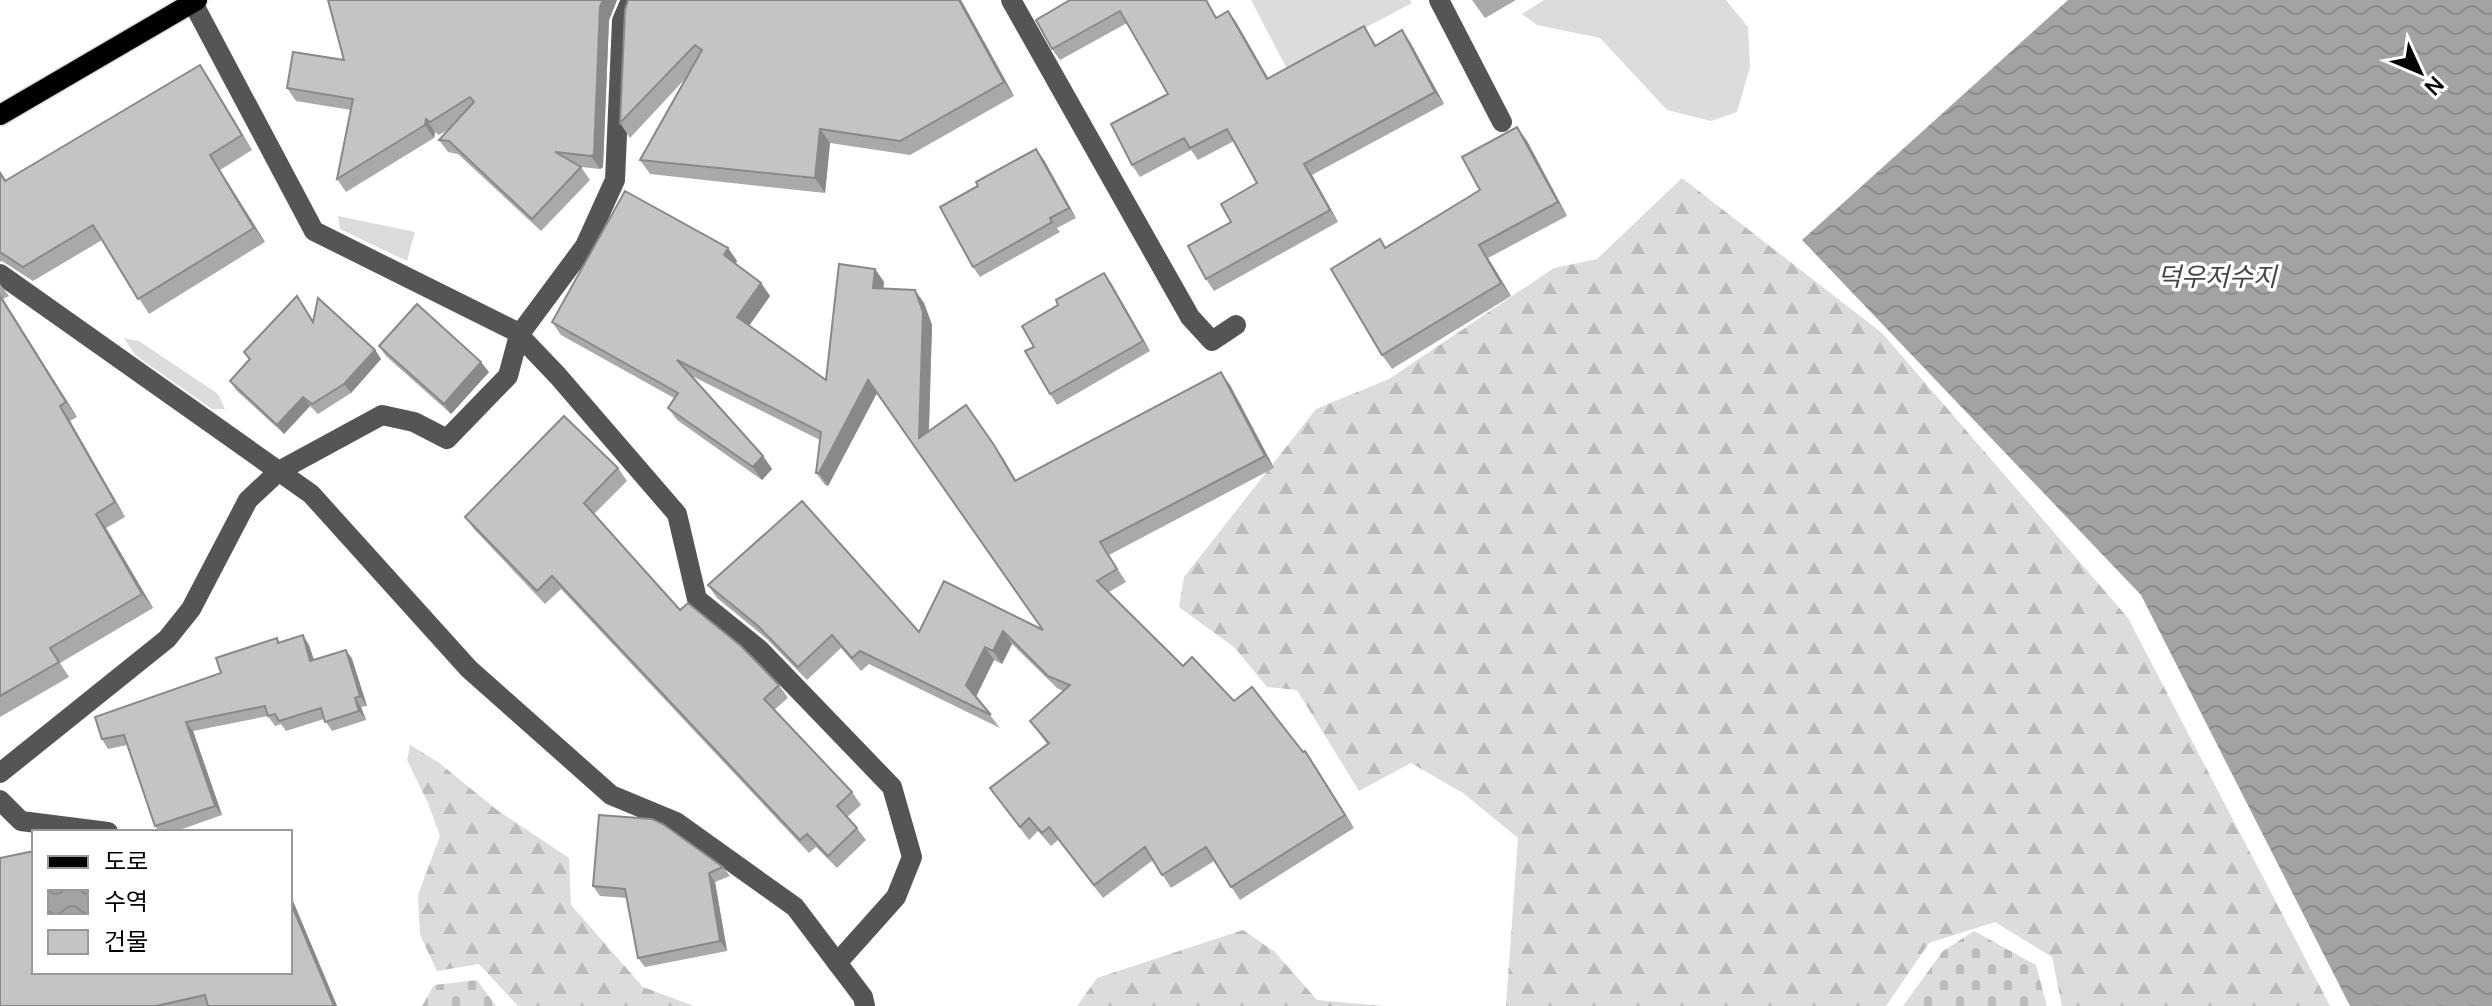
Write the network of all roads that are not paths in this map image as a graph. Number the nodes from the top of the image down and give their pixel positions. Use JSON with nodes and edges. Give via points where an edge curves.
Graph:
{"nodes":[{"id":1,"x":631,"y":0,"type":"edge"},
{"id":2,"x":1011,"y":0,"type":"edge"},
{"id":3,"x":1439,"y":0,"type":"edge"},
{"id":4,"x":195,"y":1,"type":"edge"},
{"id":5,"x":0,"y":115,"type":"edge"},
{"id":6,"x":1502,"y":122,"type":"dead end"},
{"id":7,"x":0,"y":274,"type":"edge"},
{"id":8,"x":1236,"y":325,"type":"dead end"},
{"id":9,"x":519,"y":335,"type":"junction"},
{"id":10,"x":279,"y":471,"type":"junction"},
{"id":11,"x":0,"y":773,"type":"edge"},
{"id":12,"x":0,"y":800,"type":"edge"},
{"id":13,"x":92,"y":830,"type":"edge"},
{"id":14,"x":837,"y":963,"type":"junction"},
{"id":15,"x":865,"y":1006,"type":"edge"}],
"edges":[{"from":1,"to":9,"type":"street","via":[[622,21],[615,180],[585,246]]},
{"from":2,"to":8,"type":"street","via":[[1190,317],[1212,341]]},
{"from":3,"to":6,"type":"street"},
{"from":4,"to":5,"type":"main road"},
{"from":4,"to":9,"type":"street","via":[[314,231]]},
{"from":7,"to":10,"type":"street"},
{"from":9,"to":10,"type":"street","via":[[508,376],[447,439],[414,422],[382,415]]},
{"from":9,"to":14,"type":"street","via":[[677,514],[697,599],[759,649],[892,787],[912,857],[896,897]]},
{"from":10,"to":11,"type":"street","via":[[248,500],[191,609],[167,639]]},
{"from":10,"to":14,"type":"street","via":[[311,494],[469,669],[611,795],[676,822],[795,907]]},
{"from":12,"to":13,"type":"street","via":[[21,821]]},
{"from":14,"to":15,"type":"street"}]}
